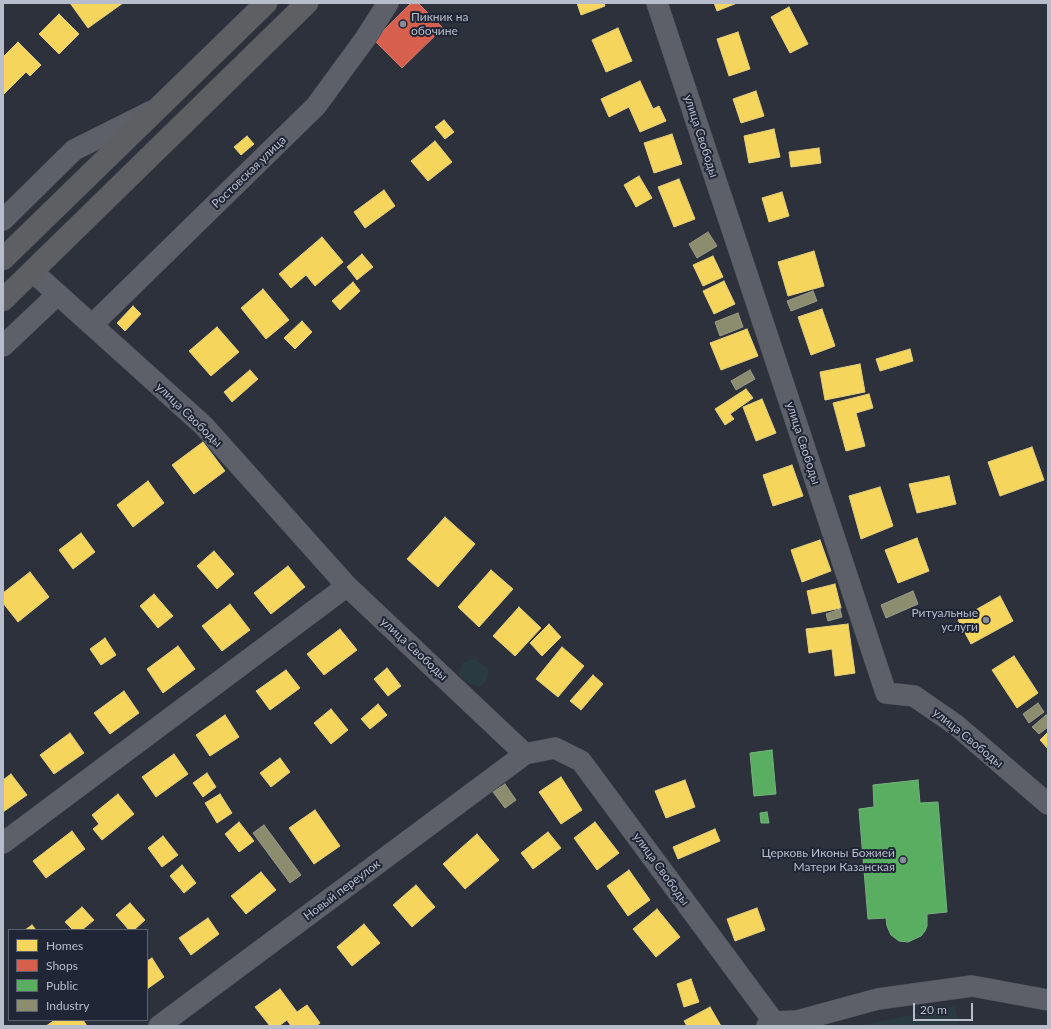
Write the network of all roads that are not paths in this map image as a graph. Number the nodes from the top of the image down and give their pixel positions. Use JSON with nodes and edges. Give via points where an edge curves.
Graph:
{"nodes":[{"id":1,"x":266,"y":3,"type":"edge"},
{"id":2,"x":307,"y":3,"type":"edge"},
{"id":3,"x":388,"y":3,"type":"edge"},
{"id":4,"x":657,"y":3,"type":"edge"},
{"id":5,"x":157,"y":108,"type":"junction"},
{"id":6,"x":3,"y":220,"type":"edge"},
{"id":7,"x":3,"y":259,"type":"edge"},
{"id":8,"x":32,"y":271,"type":"junction"},
{"id":9,"x":58,"y":294,"type":"junction"},
{"id":10,"x":3,"y":300,"type":"edge"},
{"id":11,"x":92,"y":325,"type":"junction"},
{"id":12,"x":3,"y":346,"type":"edge"},
{"id":13,"x":347,"y":586,"type":"junction"},
{"id":14,"x":525,"y":754,"type":"junction"},
{"id":15,"x":1048,"y":804,"type":"edge"},
{"id":16,"x":3,"y":844,"type":"edge"},
{"id":17,"x":1048,"y":1000,"type":"edge"},
{"id":18,"x":770,"y":1024,"type":"edge"},
{"id":19,"x":798,"y":1024,"type":"edge"},
{"id":20,"x":159,"y":1026,"type":"edge"}],
"edges":[{"from":1,"to":5,"type":"highway"},
{"from":2,"to":8,"type":"highway"},
{"from":3,"to":11,"type":"street","name":"Ростовская улица","via":[[316,106]]},
{"from":4,"to":15,"type":"street","name":"улица Свободы","via":[[886,693],[914,696],[926,704],[956,725]]},
{"from":5,"to":6,"type":"street","via":[[74,150]]},
{"from":5,"to":7,"type":"highway"},
{"from":8,"to":9,"type":"street","name":"улица Свободы"},
{"from":8,"to":10,"type":"highway"},
{"from":9,"to":11,"type":"street","name":"улица Свободы"},
{"from":9,"to":12,"type":"street"},
{"from":11,"to":13,"type":"street","name":"улица Свободы","via":[[204,426]]},
{"from":13,"to":14,"type":"street","name":"улица Свободы"},
{"from":13,"to":16,"type":"street"},
{"from":14,"to":18,"type":"street","name":"улица Свободы","via":[[555,748],[581,760]]},
{"from":14,"to":20,"type":"street","name":"Новый переулок"},
{"from":17,"to":19,"type":"street","name":"улица Свободы","via":[[972,986],[878,999]]},
{"from":18,"to":19,"type":"street","name":"улица Свободы"}]}
